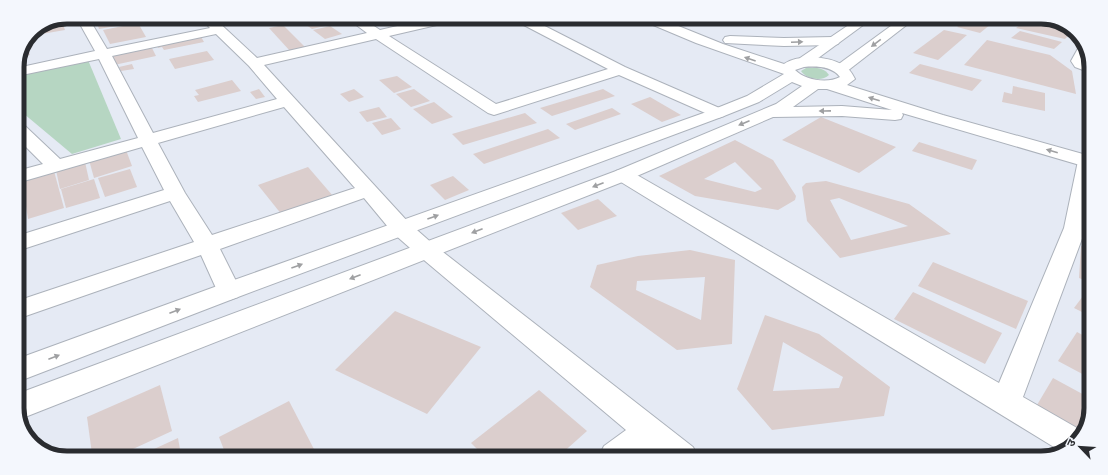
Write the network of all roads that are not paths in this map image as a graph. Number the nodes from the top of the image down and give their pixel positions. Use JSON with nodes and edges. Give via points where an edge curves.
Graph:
{"nodes":[{"id":1,"x":86,"y":24,"type":"edge"},
{"id":2,"x":212,"y":24,"type":"edge"},
{"id":3,"x":362,"y":24,"type":"edge"},
{"id":4,"x":425,"y":24,"type":"edge"},
{"id":5,"x":532,"y":24,"type":"edge"},
{"id":6,"x":662,"y":24,"type":"edge"},
{"id":7,"x":688,"y":24,"type":"edge"},
{"id":8,"x":855,"y":24,"type":"edge"},
{"id":9,"x":902,"y":24,"type":"edge"},
{"id":10,"x":378,"y":35,"type":"junction"},
{"id":11,"x":730,"y":40,"type":"junction"},
{"id":12,"x":833,"y":41,"type":"junction"},
{"id":13,"x":103,"y":53,"type":"junction"},
{"id":14,"x":1082,"y":53,"type":"edge"},
{"id":15,"x":254,"y":63,"type":"junction"},
{"id":16,"x":1084,"y":66,"type":"edge"},
{"id":17,"x":795,"y":67,"type":"junction"},
{"id":18,"x":24,"y":70,"type":"edge"},
{"id":19,"x":620,"y":70,"type":"junction"},
{"id":20,"x":845,"y":74,"type":"junction"},
{"id":21,"x":823,"y":85,"type":"junction"},
{"id":22,"x":287,"y":101,"type":"junction"},
{"id":23,"x":771,"y":112,"type":"junction"},
{"id":24,"x":718,"y":113,"type":"junction"},
{"id":25,"x":934,"y":118,"type":"junction"},
{"id":26,"x":24,"y":135,"type":"edge"},
{"id":27,"x":149,"y":140,"type":"junction"},
{"id":28,"x":1084,"y":156,"type":"edge"},
{"id":29,"x":1084,"y":157,"type":"edge"},
{"id":30,"x":56,"y":166,"type":"junction"},
{"id":31,"x":24,"y":175,"type":"edge"},
{"id":32,"x":623,"y":175,"type":"junction"},
{"id":33,"x":368,"y":190,"type":"junction"},
{"id":34,"x":175,"y":193,"type":"junction"},
{"id":35,"x":1084,"y":210,"type":"edge"},
{"id":36,"x":401,"y":228,"type":"junction"},
{"id":37,"x":1082,"y":231,"type":"edge"},
{"id":38,"x":24,"y":242,"type":"edge"},
{"id":39,"x":207,"y":245,"type":"junction"},
{"id":40,"x":426,"y":250,"type":"junction"},
{"id":41,"x":229,"y":291,"type":"junction"},
{"id":42,"x":24,"y":308,"type":"edge"},
{"id":43,"x":24,"y":368,"type":"edge"},
{"id":44,"x":1006,"y":403,"type":"junction"},
{"id":45,"x":24,"y":404,"type":"edge"},
{"id":46,"x":649,"y":430,"type":"junction"},
{"id":47,"x":1060,"y":435,"type":"edge"},
{"id":48,"x":622,"y":451,"type":"edge"},
{"id":49,"x":675,"y":451,"type":"edge"}],
"edges":[{"from":1,"to":13,"type":"street"},
{"from":2,"to":13,"type":"street"},
{"from":2,"to":15,"type":"street"},
{"from":3,"to":10,"type":"street"},
{"from":4,"to":10,"type":"street"},
{"from":5,"to":19,"type":"street"},
{"from":17,"to":6,"type":"street","one_way":true,"via":[[722,49]]},
{"from":7,"to":11,"type":"street"},
{"from":8,"to":12,"type":"street"},
{"from":9,"to":20,"type":"street","one_way":true},
{"from":10,"to":15,"type":"street"},
{"from":10,"to":19,"type":"street","via":[[494,110]]},
{"from":11,"to":12,"type":"street","one_way":true},
{"from":11,"to":17,"type":"street"},
{"from":12,"to":17,"type":"street"},
{"from":13,"to":18,"type":"street"},
{"from":13,"to":27,"type":"street"},
{"from":14,"to":16,"type":"street","via":[[1078,61]]},
{"from":15,"to":22,"type":"street"},
{"from":17,"to":20,"type":"street","via":[[818,62]]},
{"from":17,"to":21,"type":"street","via":[[801,81]]},
{"from":17,"to":24,"type":"street","via":[[753,99]]},
{"from":19,"to":24,"type":"street"},
{"from":20,"to":21,"type":"street","via":[[838,84]]},
{"from":20,"to":28,"type":"street"},
{"from":21,"to":23,"type":"street"},
{"from":25,"to":21,"type":"street","one_way":true},
{"from":22,"to":27,"type":"street"},
{"from":22,"to":33,"type":"street"},
{"from":25,"to":23,"type":"street","one_way":true,"via":[[842,111]]},
{"from":23,"to":32,"type":"street","one_way":true},
{"from":36,"to":24,"type":"street","one_way":true},
{"from":29,"to":25,"type":"street","one_way":true},
{"from":26,"to":30,"type":"street"},
{"from":27,"to":30,"type":"street"},
{"from":27,"to":34,"type":"street"},
{"from":30,"to":31,"type":"street"},
{"from":32,"to":40,"type":"street","one_way":true},
{"from":32,"to":44,"type":"street"},
{"from":33,"to":36,"type":"street"},
{"from":33,"to":39,"type":"street"},
{"from":34,"to":38,"type":"street"},
{"from":34,"to":39,"type":"street"},
{"from":35,"to":37,"type":"street"},
{"from":36,"to":40,"type":"street"},
{"from":41,"to":36,"type":"street","one_way":true},
{"from":37,"to":44,"type":"street"},
{"from":39,"to":41,"type":"street"},
{"from":39,"to":42,"type":"street"},
{"from":40,"to":45,"type":"street","one_way":true},
{"from":40,"to":46,"type":"street"},
{"from":43,"to":41,"type":"street","one_way":true},
{"from":44,"to":47,"type":"street"},
{"from":46,"to":48,"type":"street"},
{"from":46,"to":49,"type":"street"}]}
